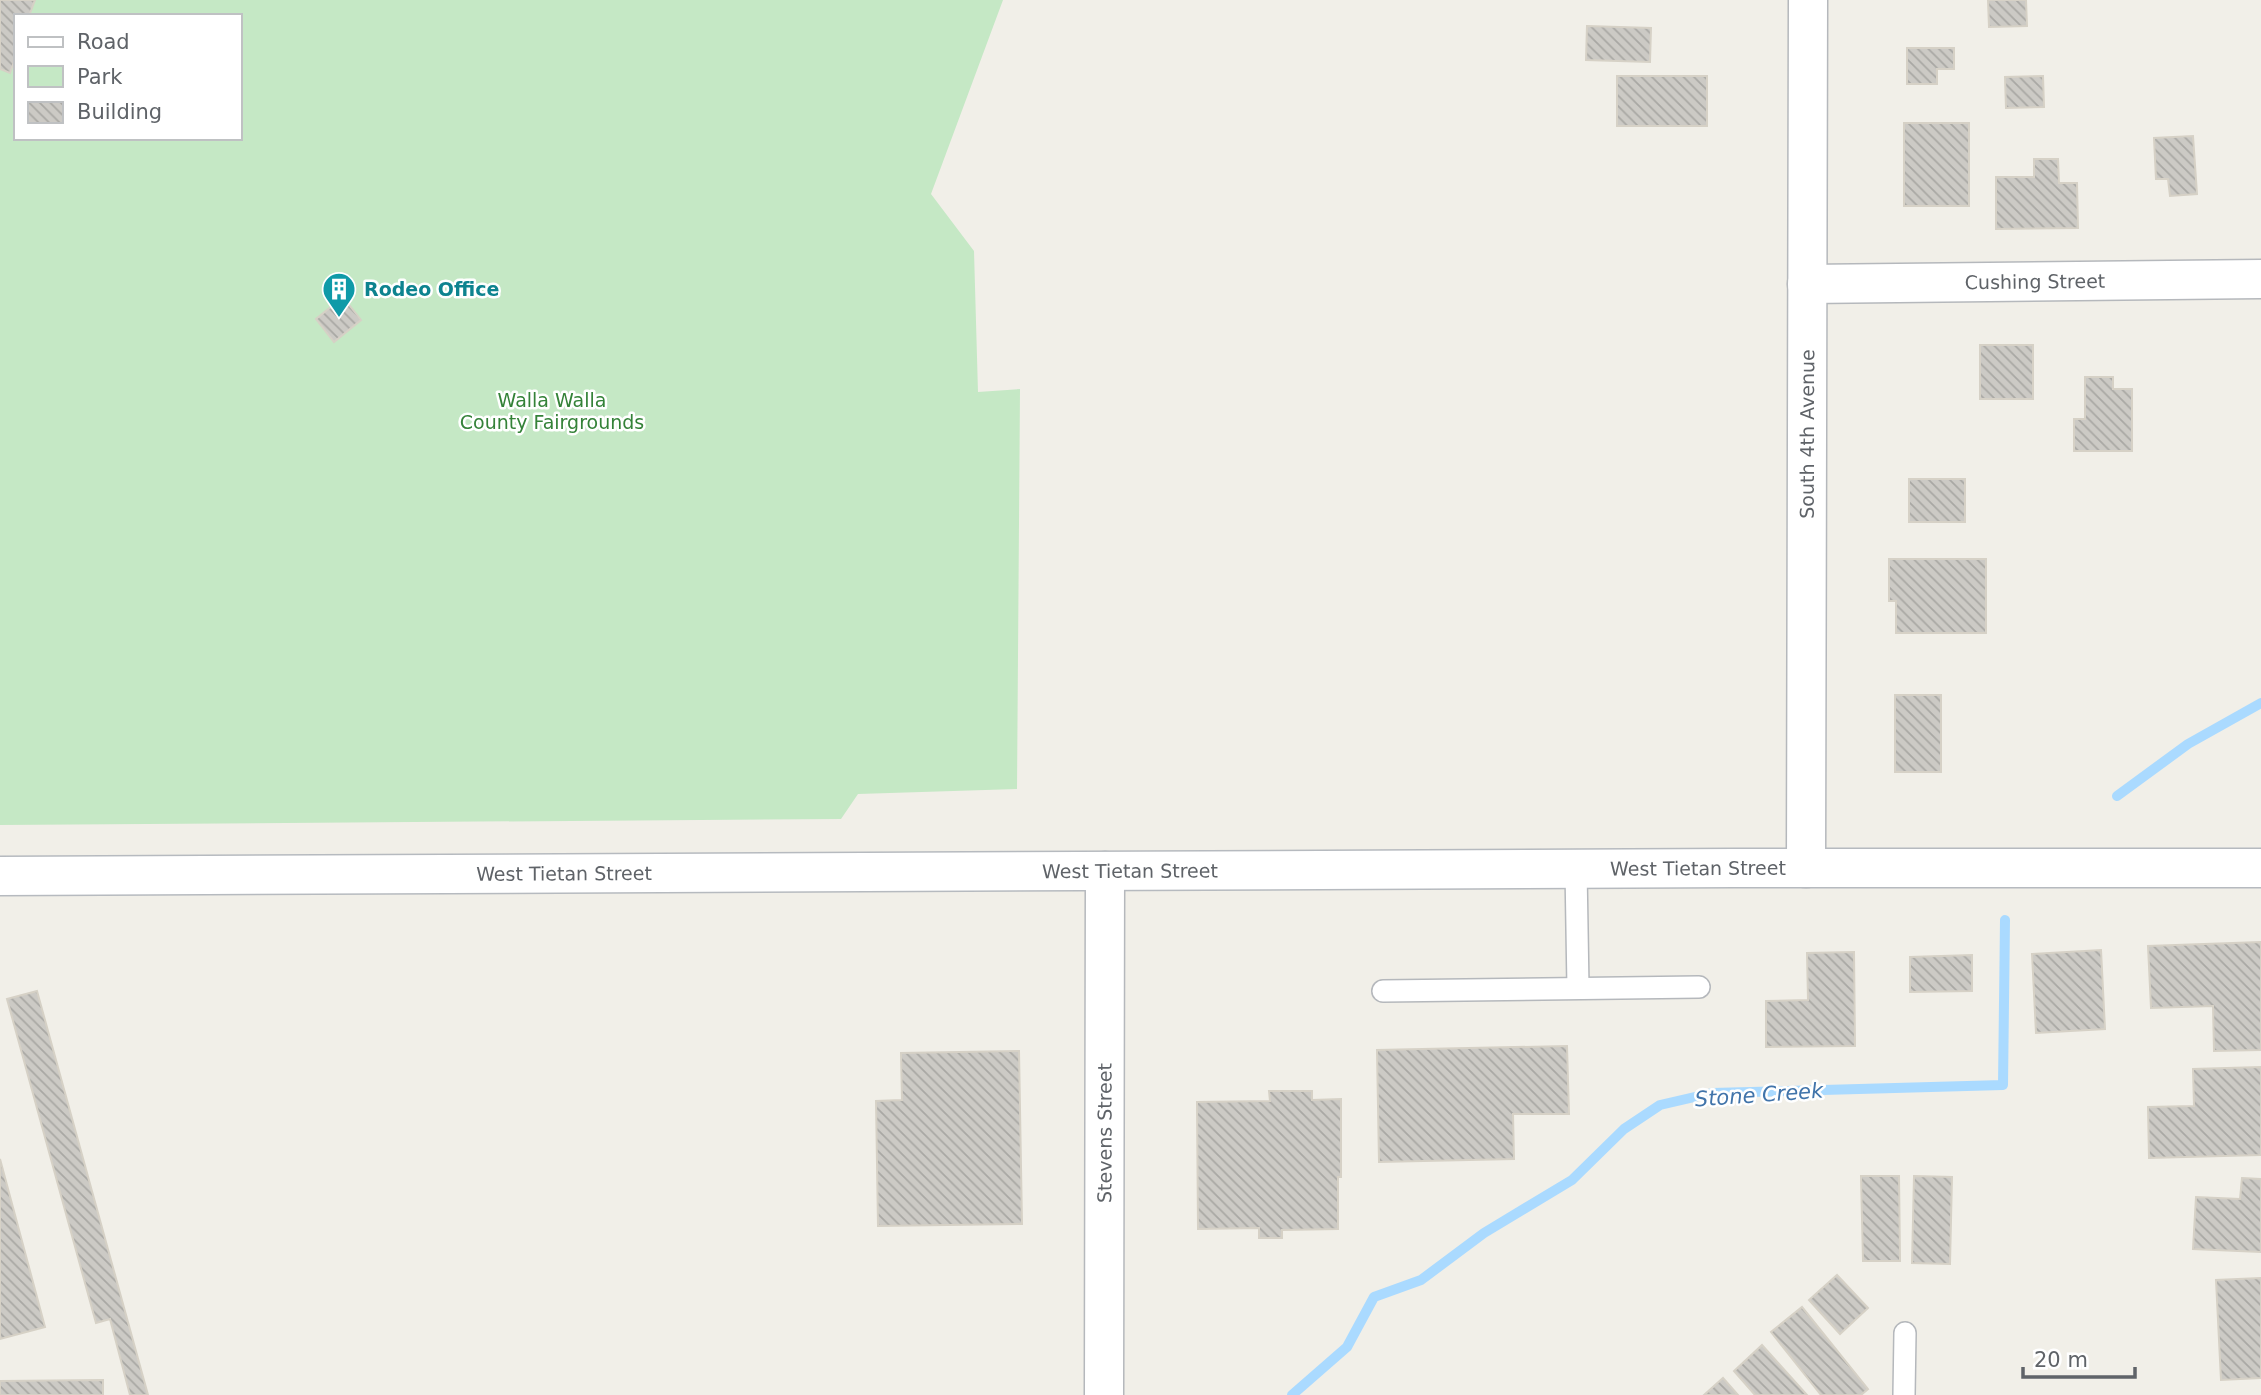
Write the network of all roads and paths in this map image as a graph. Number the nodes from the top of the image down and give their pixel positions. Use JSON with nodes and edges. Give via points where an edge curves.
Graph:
{"nodes":[{"id":1,"x":1808,"y":0,"type":"edge"},
{"id":2,"x":2261,"y":279,"type":"edge"},
{"id":3,"x":1807,"y":284,"type":"junction"},
{"id":4,"x":1807,"y":868,"type":"junction"},
{"id":5,"x":2261,"y":868,"type":"edge"},
{"id":6,"x":1576,"y":869,"type":"junction"},
{"id":7,"x":1105,"y":872,"type":"junction"},
{"id":8,"x":0,"y":876,"type":"edge"},
{"id":9,"x":1699,"y":987,"type":"dead end"},
{"id":10,"x":1578,"y":988,"type":"junction"},
{"id":11,"x":1383,"y":991,"type":"dead end"},
{"id":12,"x":1905,"y":1333,"type":"dead end"},
{"id":13,"x":1104,"y":1395,"type":"edge"},
{"id":14,"x":1904,"y":1395,"type":"edge"}],
"edges":[{"from":1,"to":3,"type":"main road","name":"South 4th Avenue"},
{"from":2,"to":3,"type":"main road","name":"Cushing Street"},
{"from":3,"to":4,"type":"main road","name":"South 4th Avenue"},
{"from":4,"to":5,"type":"main road","name":"West Tietan Street"},
{"from":4,"to":6,"type":"main road","name":"West Tietan Street"},
{"from":6,"to":7,"type":"main road","name":"West Tietan Street"},
{"from":6,"to":10,"type":"lane"},
{"from":7,"to":8,"type":"main road","name":"West Tietan Street"},
{"from":7,"to":13,"type":"main road","name":"Stevens Street"},
{"from":9,"to":10,"type":"lane"},
{"from":10,"to":11,"type":"lane"},
{"from":12,"to":14,"type":"lane"}]}
